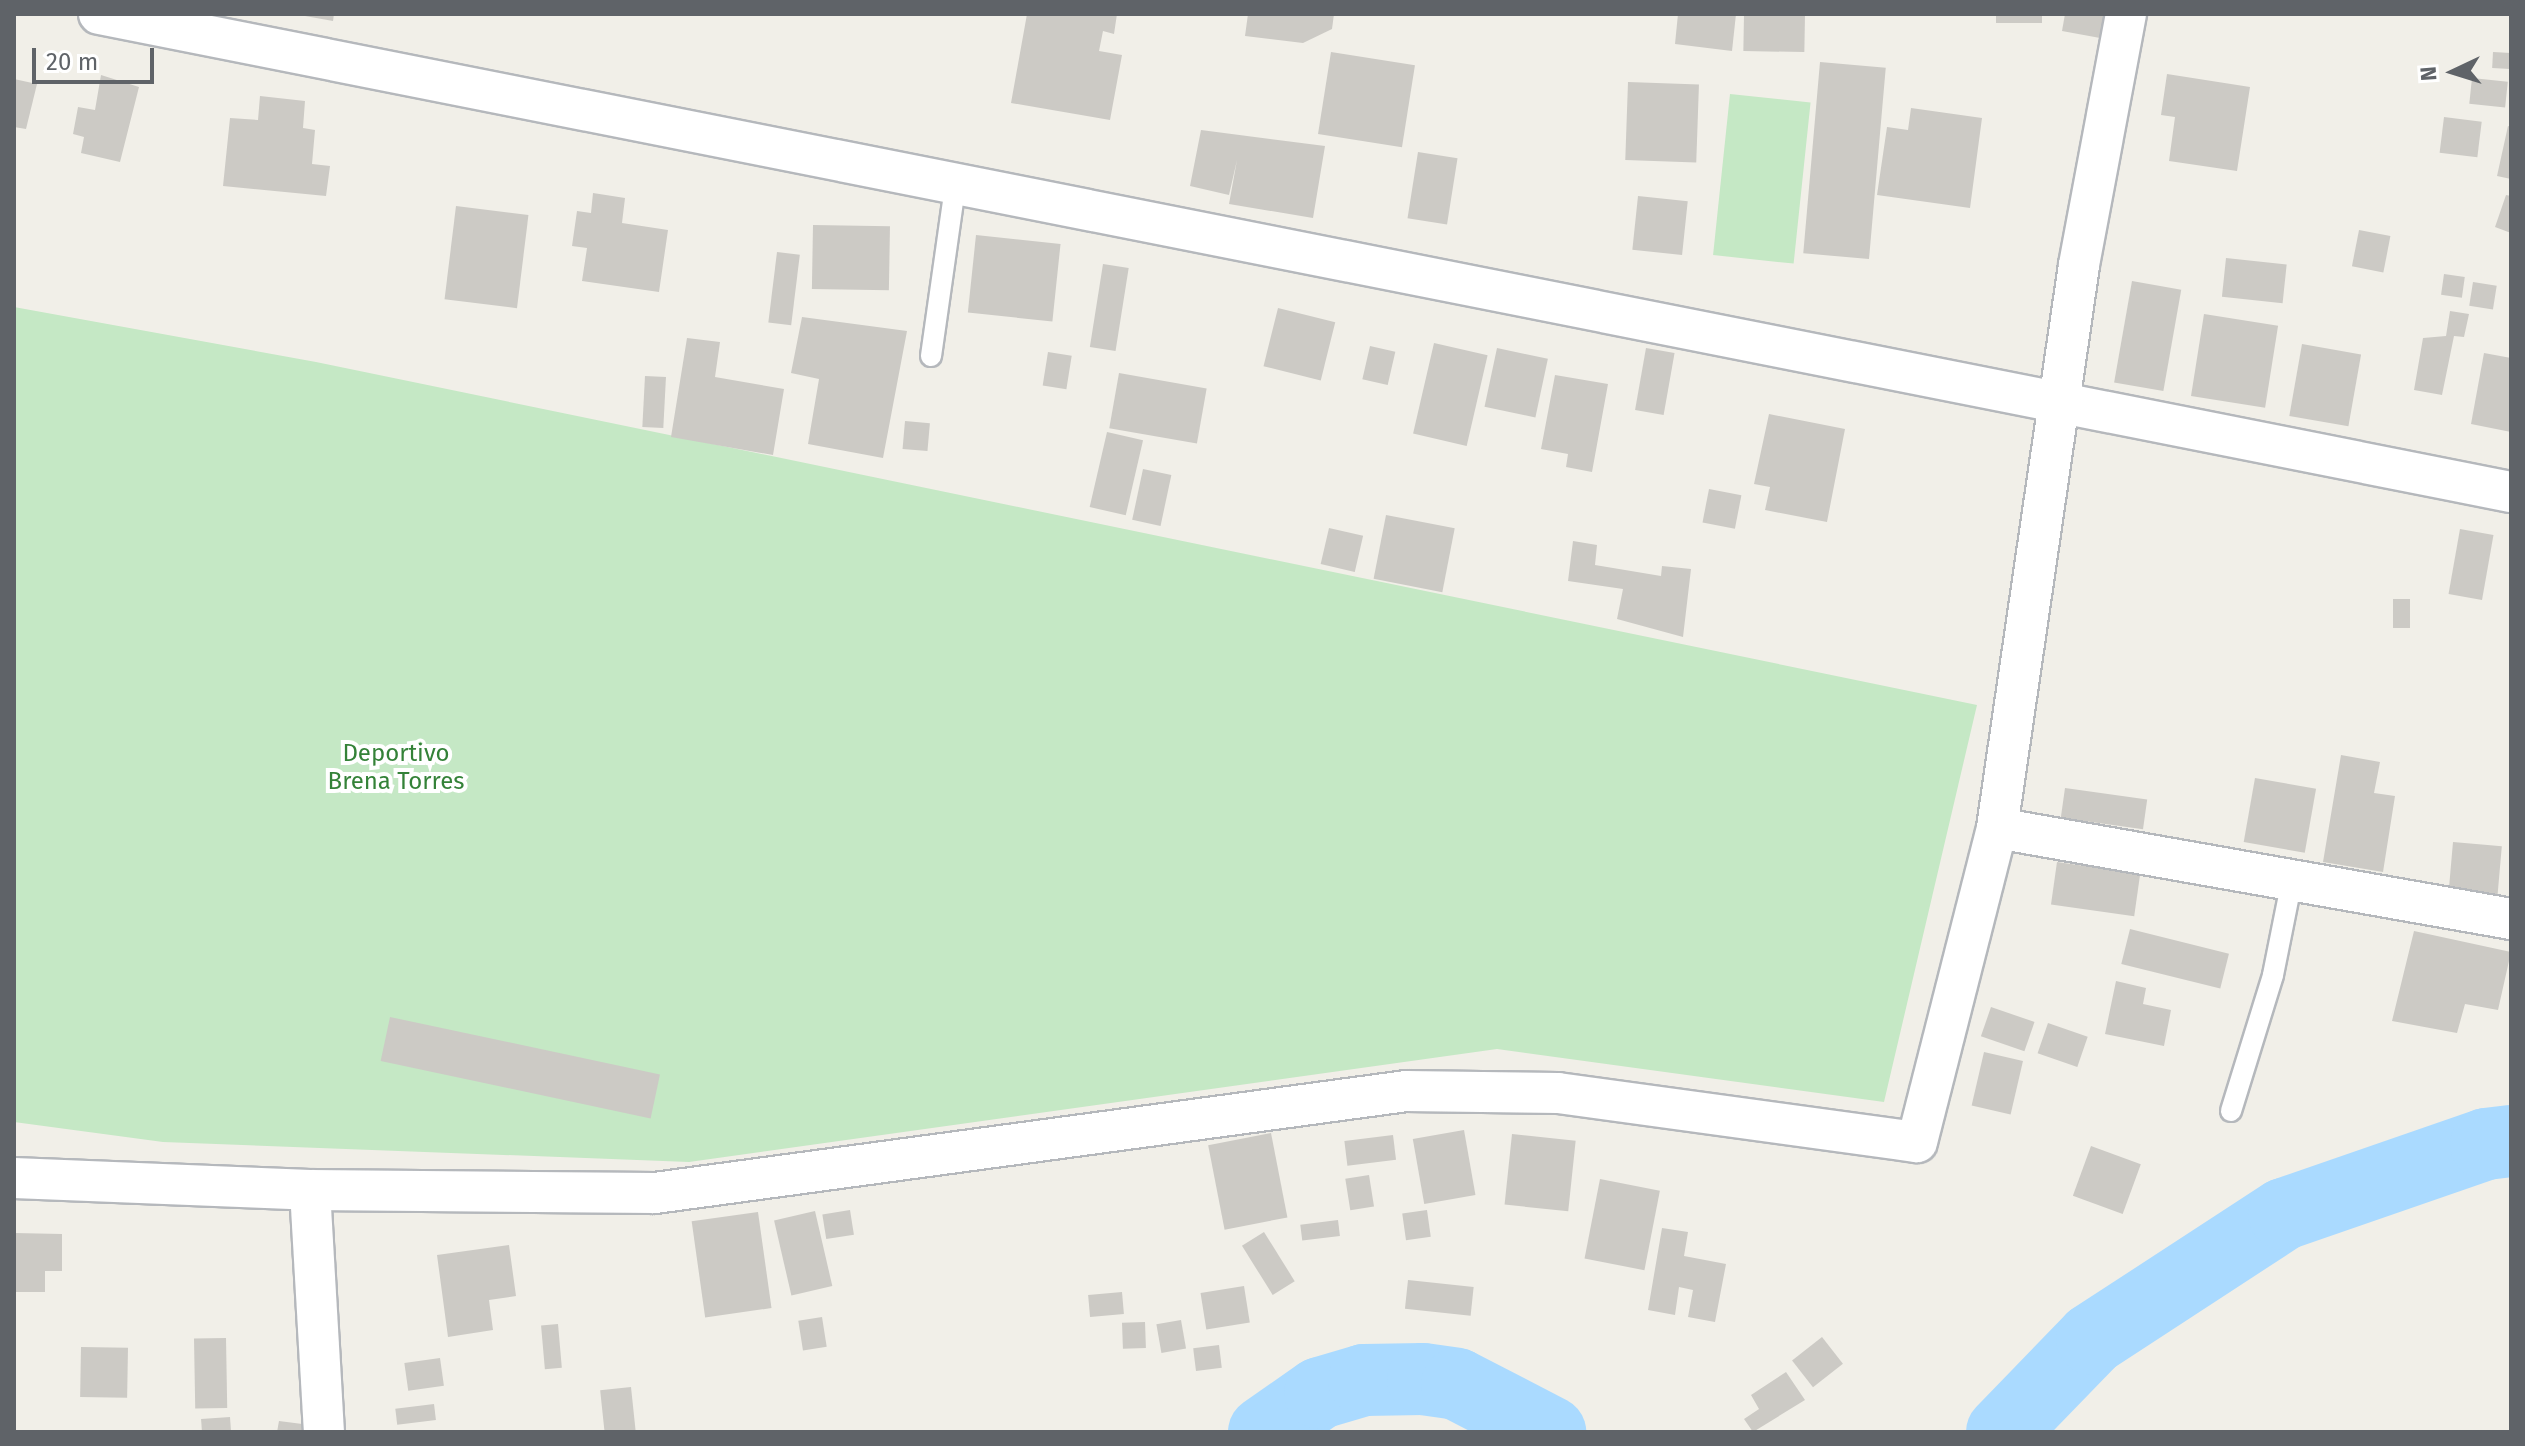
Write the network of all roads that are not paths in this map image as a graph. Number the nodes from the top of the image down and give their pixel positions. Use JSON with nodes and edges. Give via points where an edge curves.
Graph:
{"nodes":[{"id":1,"x":99,"y":14,"type":"edge"},
{"id":2,"x":2126,"y":14,"type":"edge"},
{"id":3,"x":956,"y":180,"type":"junction"},
{"id":4,"x":931,"y":356,"type":"dead end"},
{"id":5,"x":2060,"y":405,"type":"junction"},
{"id":6,"x":2511,"y":492,"type":"edge"},
{"id":7,"x":1997,"y":828,"type":"junction"},
{"id":8,"x":2292,"y":880,"type":"junction"},
{"id":9,"x":2511,"y":919,"type":"edge"},
{"id":10,"x":2231,"y":1111,"type":"dead end"},
{"id":11,"x":14,"y":1178,"type":"edge"},
{"id":12,"x":310,"y":1190,"type":"junction"},
{"id":13,"x":324,"y":1432,"type":"edge"}],
"edges":[{"from":1,"to":3,"type":"street"},
{"from":2,"to":5,"type":"street","via":[[2079,265]]},
{"from":3,"to":4,"type":"lane"},
{"from":3,"to":5,"type":"street"},
{"from":5,"to":6,"type":"street"},
{"from":5,"to":7,"type":"street"},
{"from":7,"to":8,"type":"street"},
{"from":7,"to":12,"type":"street","via":[[1917,1142],[1558,1093],[1406,1091],[655,1193]]},
{"from":8,"to":9,"type":"street"},
{"from":8,"to":10,"type":"lane","via":[[2273,975]]},
{"from":11,"to":12,"type":"street"},
{"from":12,"to":13,"type":"street"}]}
